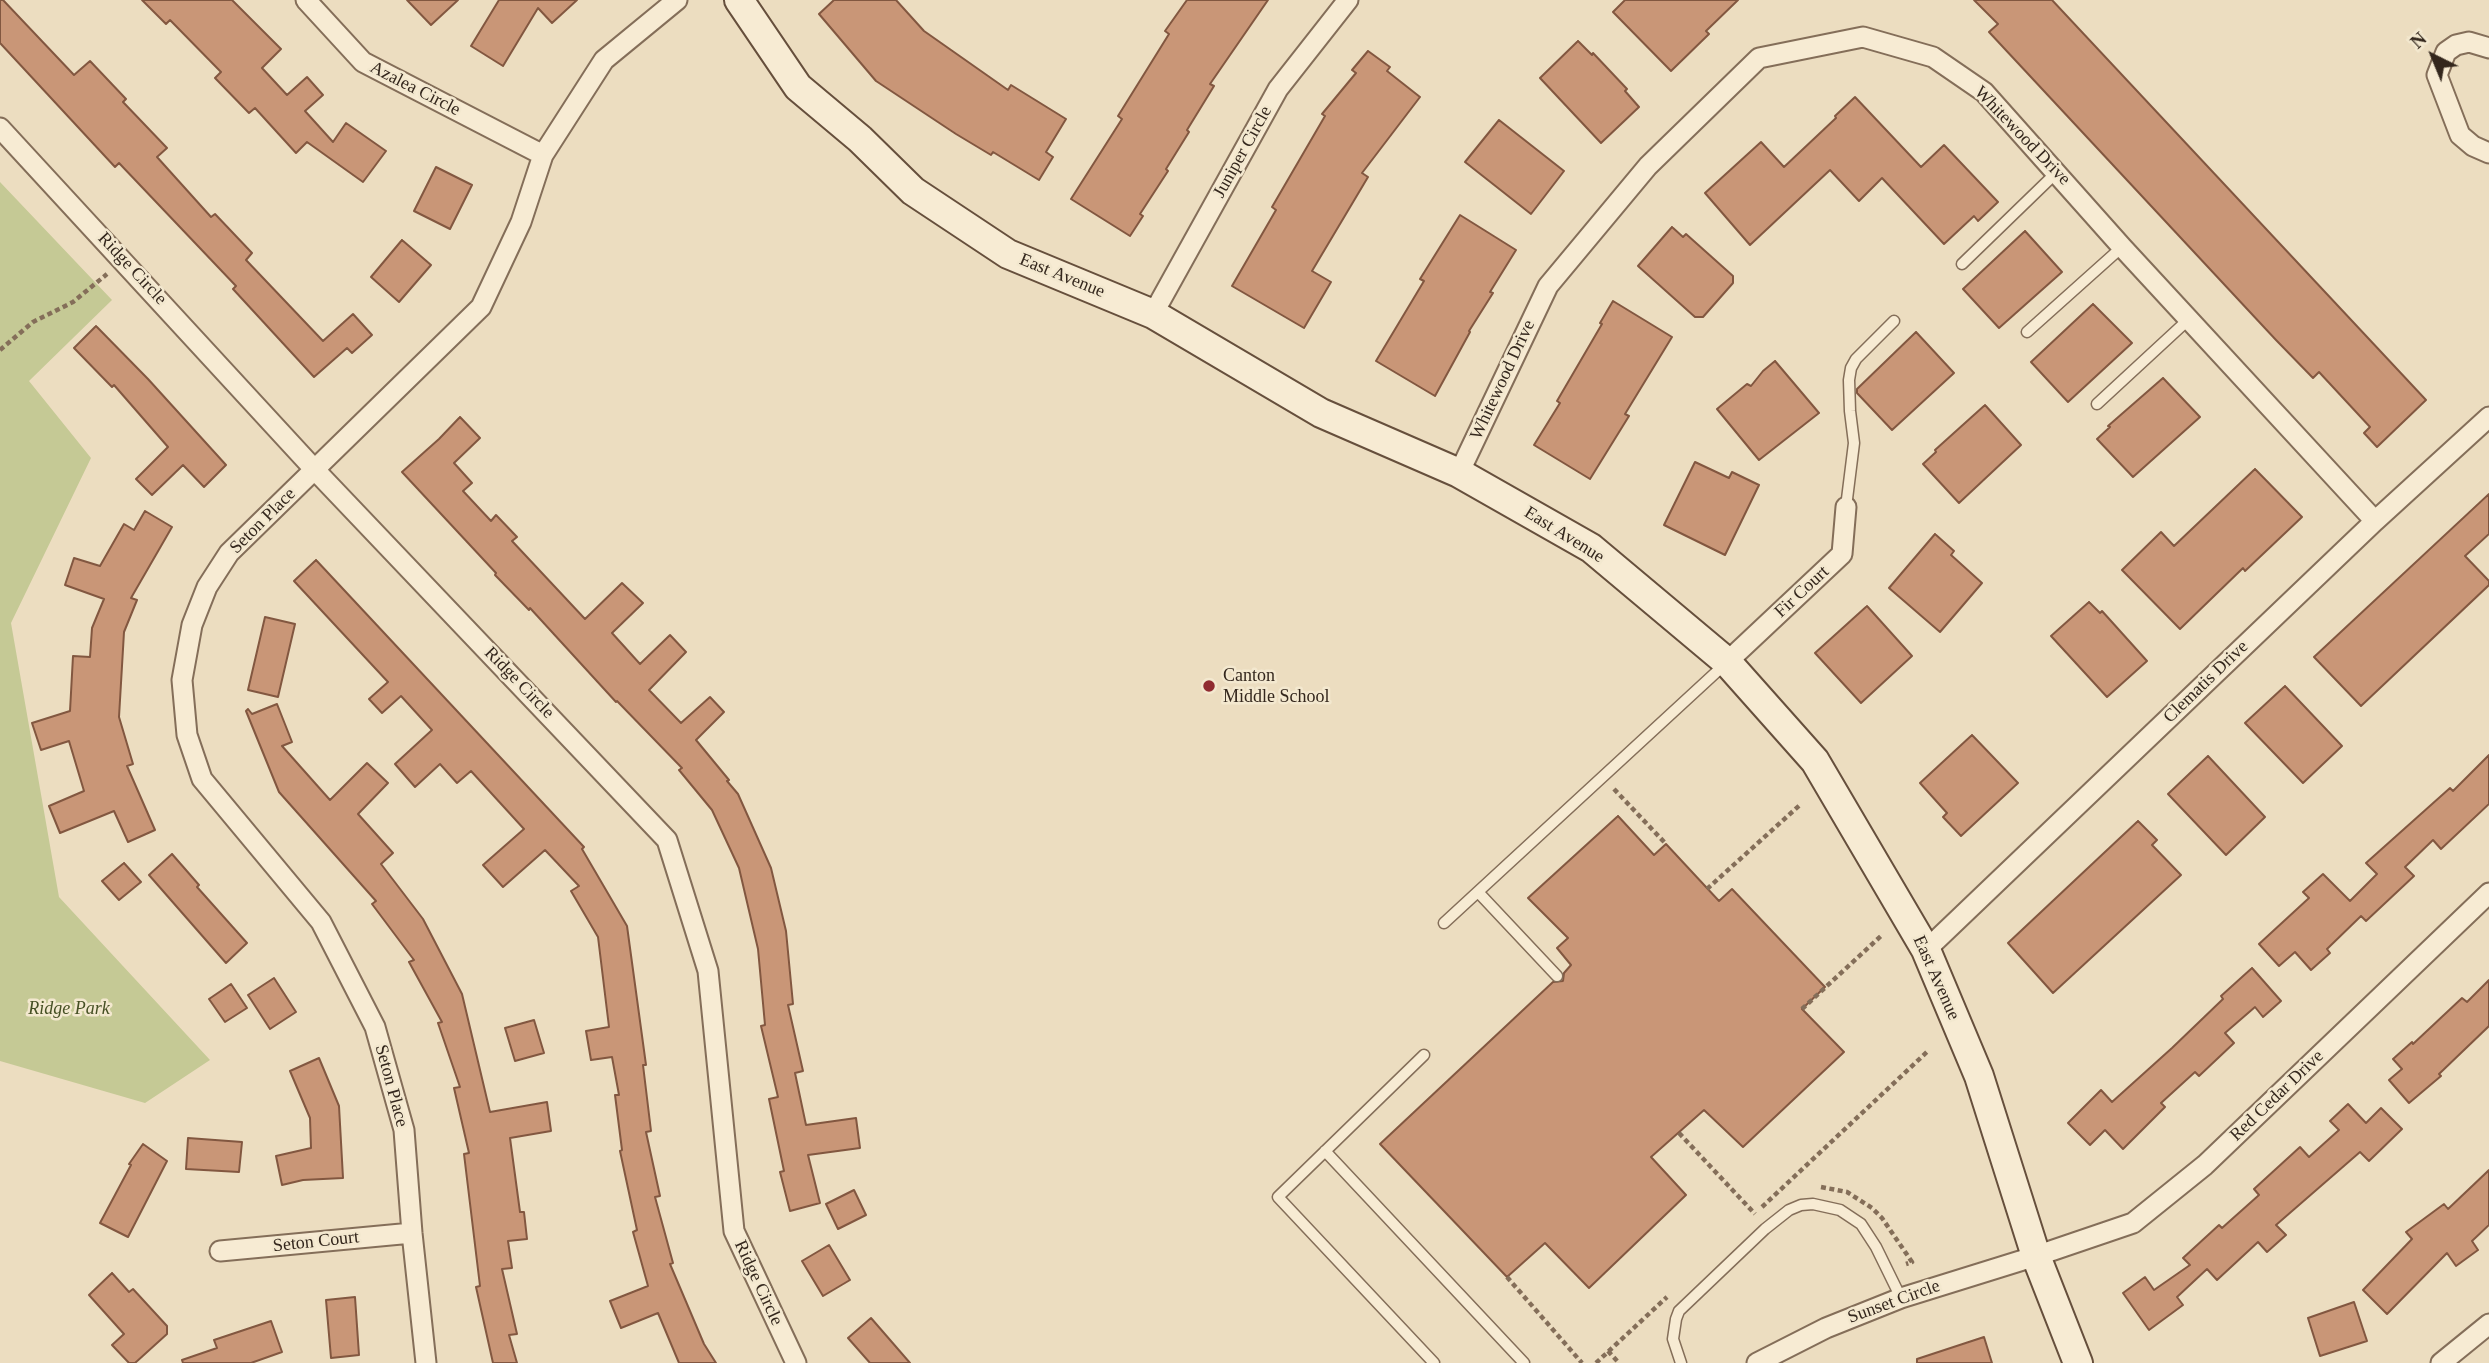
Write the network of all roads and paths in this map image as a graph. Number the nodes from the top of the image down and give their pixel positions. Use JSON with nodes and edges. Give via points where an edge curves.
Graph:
{"nodes":[{"id":1,"x":306,"y":0,"type":"edge"},
{"id":2,"x":677,"y":0,"type":"edge"},
{"id":3,"x":739,"y":0,"type":"edge"},
{"id":4,"x":1348,"y":0,"type":"edge"},
{"id":5,"x":2489,"y":48,"type":"edge"},
{"id":6,"x":0,"y":128,"type":"edge"},
{"id":7,"x":2489,"y":152,"type":"edge"},
{"id":8,"x":542,"y":155,"type":"junction"},
{"id":9,"x":2057,"y":172,"type":"junction"},
{"id":10,"x":2122,"y":247,"type":"junction"},
{"id":11,"x":124,"y":260,"type":"junction"},
{"id":12,"x":1962,"y":264,"type":"dead end"},
{"id":13,"x":1153,"y":314,"type":"junction"},
{"id":14,"x":2189,"y":319,"type":"junction"},
{"id":15,"x":1894,"y":321,"type":"dead end"},
{"id":16,"x":2027,"y":332,"type":"dead end"},
{"id":17,"x":0,"y":350,"type":"edge"},
{"id":18,"x":2097,"y":404,"type":"dead end"},
{"id":19,"x":2489,"y":417,"type":"edge"},
{"id":20,"x":316,"y":470,"type":"junction"},
{"id":21,"x":1460,"y":473,"type":"junction"},
{"id":22,"x":1846,"y":507,"type":"joint"},
{"id":23,"x":2375,"y":521,"type":"junction"},
{"id":24,"x":1727,"y":662,"type":"junction"},
{"id":25,"x":1603,"y":777,"type":"junction"},
{"id":26,"x":1801,"y":804,"type":"dead end"},
{"id":27,"x":1666,"y":845,"type":"dead end"},
{"id":28,"x":1707,"y":889,"type":"dead end"},
{"id":29,"x":1478,"y":892,"type":"junction"},
{"id":30,"x":2489,"y":893,"type":"edge"},
{"id":31,"x":1444,"y":923,"type":"dead end"},
{"id":32,"x":1882,"y":935,"type":"dead end"},
{"id":33,"x":1926,"y":950,"type":"junction"},
{"id":34,"x":1557,"y":976,"type":"dead end"},
{"id":35,"x":1802,"y":1009,"type":"dead end"},
{"id":36,"x":1424,"y":1055,"type":"dead end"},
{"id":37,"x":1679,"y":1133,"type":"dead end"},
{"id":38,"x":1325,"y":1151,"type":"junction"},
{"id":39,"x":1755,"y":1214,"type":"dead end"},
{"id":40,"x":411,"y":1233,"type":"junction"},
{"id":41,"x":220,"y":1251,"type":"dead end"},
{"id":42,"x":2036,"y":1256,"type":"junction"},
{"id":43,"x":1507,"y":1277,"type":"dead end"},
{"id":44,"x":1901,"y":1298,"type":"junction"},
{"id":45,"x":2489,"y":1324,"type":"edge"},
{"id":46,"x":1608,"y":1351,"type":"dead end"},
{"id":47,"x":426,"y":1363,"type":"edge"},
{"id":48,"x":796,"y":1363,"type":"edge"},
{"id":49,"x":1434,"y":1363,"type":"edge"},
{"id":50,"x":1524,"y":1363,"type":"edge"},
{"id":51,"x":1583,"y":1363,"type":"edge"},
{"id":52,"x":1619,"y":1363,"type":"edge"},
{"id":53,"x":1681,"y":1363,"type":"edge"},
{"id":54,"x":1757,"y":1363,"type":"edge"},
{"id":55,"x":2078,"y":1363,"type":"edge"},
{"id":56,"x":2441,"y":1363,"type":"edge"}],
"edges":[{"from":1,"to":8,"type":"street","name":"Azalea Circle","via":[[363,62]]},
{"from":2,"to":8,"type":"street","name":"Seton Place","via":[[604,60]]},
{"from":3,"to":13,"type":"street","name":"East Avenue","via":[[799,87],[913,191],[1008,254]]},
{"from":4,"to":13,"type":"street","name":"Juniper Circle","via":[[1278,89]]},
{"from":5,"to":7,"type":"street","via":[[2469,42],[2456,45],[2446,52],[2437,75],[2460,135]]},
{"from":6,"to":11,"type":"street","name":"Ridge Circle"},
{"from":8,"to":20,"type":"street","name":"Seton Place","via":[[521,222],[481,307]]},
{"from":9,"to":10,"type":"street","name":"Whitewood Drive"},
{"from":9,"to":12,"type":"lane"},
{"from":9,"to":21,"type":"street","name":"Whitewood Drive","via":[[1984,92],[1933,57],[1863,37],[1759,58],[1648,166],[1548,286]]},
{"from":10,"to":14,"type":"street","name":"Whitewood Drive"},
{"from":10,"to":16,"type":"lane"},
{"from":11,"to":17,"type":"path","via":[[73,302],[33,322]]},
{"from":11,"to":20,"type":"street","name":"Ridge Circle"},
{"from":13,"to":21,"type":"street","name":"East Avenue","via":[[1321,413]]},
{"from":14,"to":18,"type":"lane"},
{"from":14,"to":23,"type":"street","name":"Whitewood Drive"},
{"from":15,"to":22,"type":"lane","via":[[1851,368],[1854,443]]},
{"from":19,"to":23,"type":"street","name":"Clematis Drive"},
{"from":20,"to":40,"type":"street","name":"Seton Place","via":[[229,553],[207,587],[192,625],[182,680],[187,735],[202,779],[321,922],[375,1027],[404,1130]]},
{"from":20,"to":48,"type":"street","name":"Ridge Circle","via":[[667,840],[708,971],[734,1231]]},
{"from":21,"to":24,"type":"street","name":"East Avenue","via":[[1591,548]]},
{"from":22,"to":24,"type":"street","name":"Fir Court","via":[[1842,554]]},
{"from":23,"to":33,"type":"street","name":"Clematis Drive"},
{"from":24,"to":25,"type":"lane"},
{"from":24,"to":33,"type":"street","name":"East Avenue","via":[[1815,761]]},
{"from":25,"to":27,"type":"path"},
{"from":25,"to":29,"type":"lane"},
{"from":26,"to":28,"type":"path"},
{"from":29,"to":31,"type":"lane"},
{"from":29,"to":34,"type":"lane"},
{"from":30,"to":42,"type":"street","name":"Red Cedar Drive","via":[[2194,1174],[2133,1223]]},
{"from":32,"to":35,"type":"path"},
{"from":33,"to":42,"type":"street","name":"East Avenue","via":[[1979,1076]]},
{"from":36,"to":38,"type":"lane"},
{"from":37,"to":39,"type":"path"},
{"from":38,"to":49,"type":"lane","via":[[1278,1197]]},
{"from":38,"to":50,"type":"lane"},
{"from":40,"to":41,"type":"street","name":"Seton Court"},
{"from":40,"to":47,"type":"street","name":"Seton Place"},
{"from":42,"to":44,"type":"street","name":"Sunset Circle"},
{"from":42,"to":55,"type":"street","name":"East Avenue"},
{"from":43,"to":51,"type":"path"},
{"from":44,"to":53,"type":"lane","via":[[1861,1224],[1840,1209],[1801,1205],[1765,1229],[1679,1311],[1673,1339]]},
{"from":44,"to":54,"type":"street","name":"Sunset Circle","via":[[1826,1328]]},
{"from":45,"to":56,"type":"street"},
{"from":46,"to":52,"type":"path"}]}
